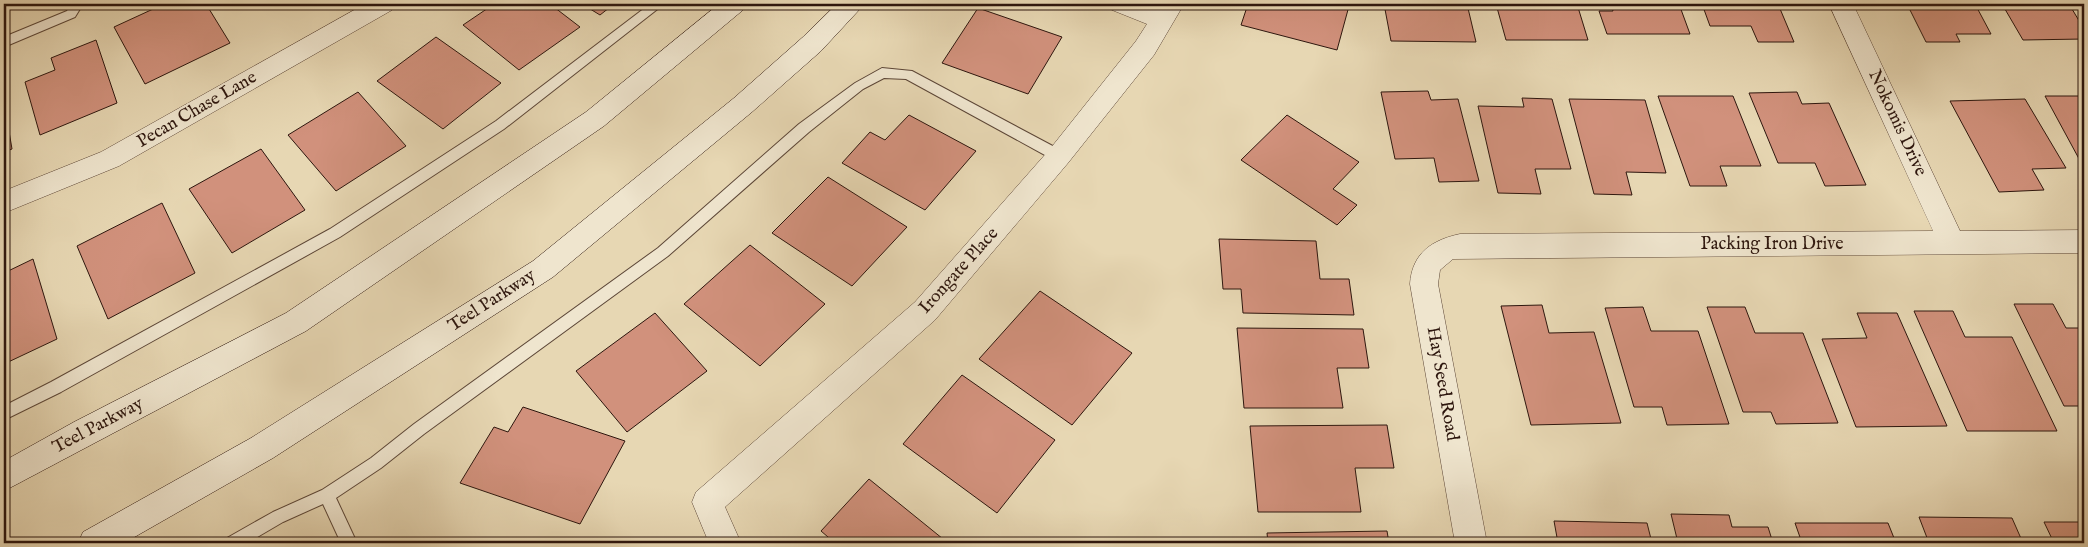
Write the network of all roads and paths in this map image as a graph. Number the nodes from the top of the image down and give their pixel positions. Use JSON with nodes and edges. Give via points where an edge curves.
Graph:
{"nodes":[{"id":1,"x":76,"y":4,"type":"edge"},
{"id":2,"x":380,"y":4,"type":"edge"},
{"id":3,"x":658,"y":4,"type":"edge"},
{"id":4,"x":735,"y":4,"type":"edge"},
{"id":5,"x":851,"y":4,"type":"edge"},
{"id":6,"x":1120,"y":4,"type":"edge"},
{"id":7,"x":1841,"y":4,"type":"edge"},
{"id":8,"x":1168,"y":12,"type":"edge"},
{"id":9,"x":4,"y":42,"type":"edge"},
{"id":10,"x":1059,"y":156,"type":"junction"},
{"id":11,"x":4,"y":202,"type":"edge"},
{"id":12,"x":2084,"y":242,"type":"edge"},
{"id":13,"x":1952,"y":243,"type":"junction"},
{"id":14,"x":1460,"y":246,"type":"joint"},
{"id":15,"x":4,"y":413,"type":"edge"},
{"id":16,"x":4,"y":477,"type":"edge"},
{"id":17,"x":327,"y":495,"type":"junction"},
{"id":18,"x":94,"y":543,"type":"edge"},
{"id":19,"x":233,"y":543,"type":"edge"},
{"id":20,"x":349,"y":543,"type":"edge"},
{"id":21,"x":725,"y":543,"type":"edge"},
{"id":22,"x":1471,"y":543,"type":"edge"}],
"edges":[{"from":1,"to":9,"type":"lane","via":[[71,14]]},
{"from":2,"to":11,"type":"street","name":"Pecan Chase Lane","via":[[110,159]]},
{"from":3,"to":15,"type":"lane","via":[[500,125],[335,233]]},
{"from":4,"to":16,"type":"street","name":"Teel Parkway","via":[[595,119],[296,322]]},
{"from":5,"to":18,"type":"street","name":"Teel Parkway","via":[[812,44],[743,105],[543,268],[262,448]]},
{"from":6,"to":8,"type":"street"},
{"from":7,"to":13,"type":"street","name":"Nokomis Drive"},
{"from":8,"to":10,"type":"street","name":"Irongate Place","via":[[1145,48]]},
{"from":10,"to":17,"type":"lane","via":[[908,74],[882,73],[859,86],[804,128],[663,252],[376,463]]},
{"from":10,"to":21,"type":"street","name":"Irongate Place","via":[[925,311],[707,502]]},
{"from":12,"to":13,"type":"street","name":"Packing Iron Drive"},
{"from":13,"to":14,"type":"street","name":"Packing Iron Drive"},
{"from":14,"to":22,"type":"street","name":"Hay Seed Road","via":[[1448,248],[1431,258],[1424,275]]},
{"from":17,"to":19,"type":"lane","via":[[278,517]]},
{"from":17,"to":20,"type":"lane"}]}
